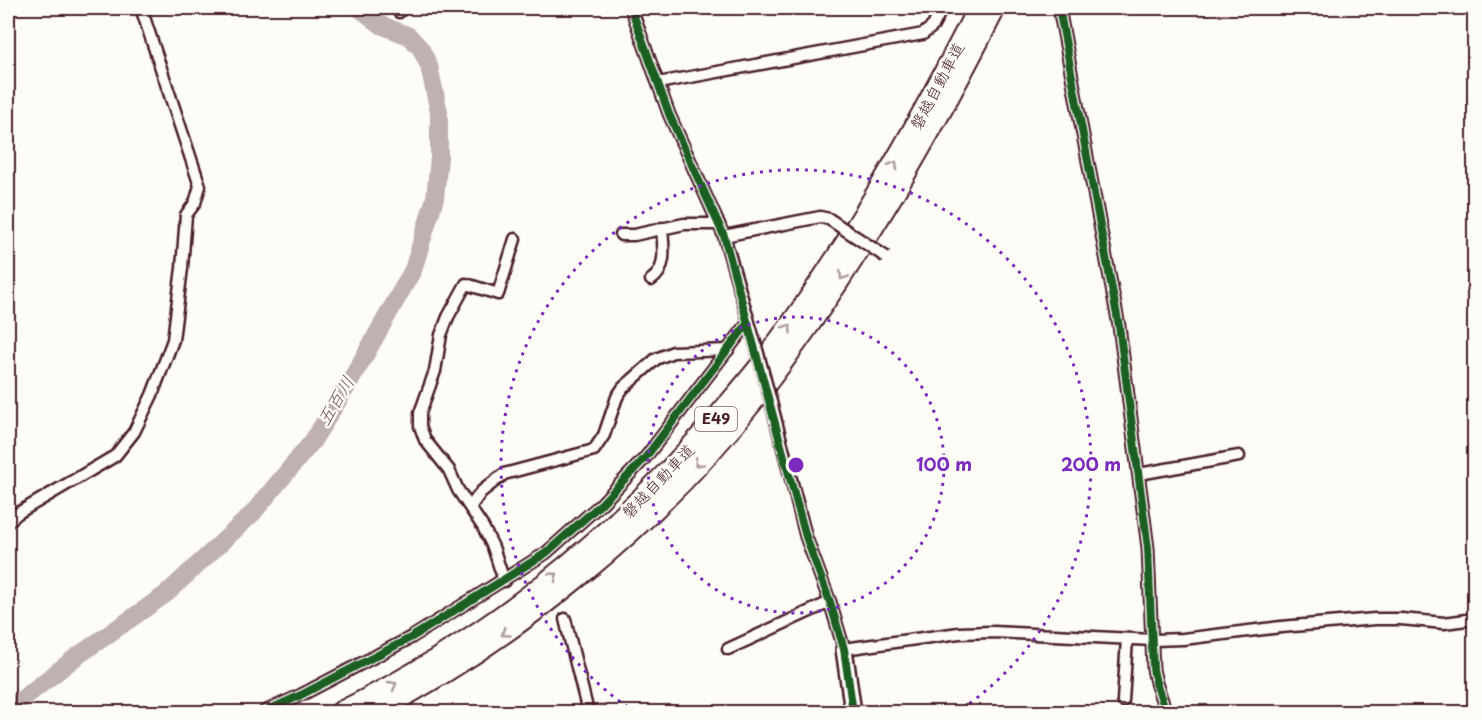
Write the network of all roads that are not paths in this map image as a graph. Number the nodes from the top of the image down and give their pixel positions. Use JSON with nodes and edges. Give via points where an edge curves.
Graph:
{"nodes":[{"id":1,"x":141,"y":8,"type":"edge"},
{"id":2,"x":631,"y":8,"type":"edge"},
{"id":3,"x":942,"y":8,"type":"edge"},
{"id":4,"x":995,"y":8,"type":"edge"},
{"id":5,"x":1009,"y":8,"type":"edge"},
{"id":6,"x":1059,"y":8,"type":"edge"},
{"id":7,"x":977,"y":11,"type":"edge"},
{"id":8,"x":658,"y":83,"type":"junction"},
{"id":9,"x":947,"y":99,"type":"junction"},
{"id":10,"x":719,"y":224,"type":"junction"},
{"id":11,"x":662,"y":228,"type":"junction"},
{"id":12,"x":621,"y":235,"type":"dead end"},
{"id":13,"x":724,"y":236,"type":"junction"},
{"id":14,"x":515,"y":239,"type":"dead end"},
{"id":15,"x":889,"y":258,"type":"dead end"},
{"id":16,"x":651,"y":280,"type":"dead end"},
{"id":17,"x":748,"y":322,"type":"junction"},
{"id":18,"x":728,"y":350,"type":"junction"},
{"id":19,"x":1239,"y":456,"type":"dead end"},
{"id":20,"x":1139,"y":474,"type":"junction"},
{"id":21,"x":471,"y":506,"type":"junction"},
{"id":22,"x":8,"y":522,"type":"edge"},
{"id":23,"x":504,"y":581,"type":"junction"},
{"id":24,"x":830,"y":602,"type":"junction"},
{"id":25,"x":1474,"y":619,"type":"edge"},
{"id":26,"x":565,"y":620,"type":"dead end"},
{"id":27,"x":1128,"y":639,"type":"junction"},
{"id":28,"x":1153,"y":640,"type":"junction"},
{"id":29,"x":728,"y":649,"type":"dead end"},
{"id":30,"x":844,"y":649,"type":"junction"},
{"id":31,"x":1122,"y":701,"type":"dead end"},
{"id":32,"x":264,"y":712,"type":"edge"},
{"id":33,"x":341,"y":712,"type":"edge"},
{"id":34,"x":374,"y":712,"type":"edge"},
{"id":35,"x":588,"y":712,"type":"edge"},
{"id":36,"x":853,"y":712,"type":"edge"},
{"id":37,"x":1166,"y":712,"type":"edge"}],
"edges":[{"from":1,"to":22,"type":"street","via":[[200,186],[186,215],[173,340],[134,432],[115,456]]},
{"from":2,"to":8,"type":"street"},
{"from":3,"to":8,"type":"street","via":[[933,26],[923,34]]},
{"from":4,"to":9,"type":"highway","name":"磐越自動車道","number":"E49"},
{"from":5,"to":9,"type":"highway"},
{"from":6,"to":20,"type":"street","via":[[1119,326]]},
{"from":33,"to":7,"type":"highway","name":"磐越自動車道","number":"E49","one_way":true,"via":[[448,653],[524,600],[596,543],[688,451],[769,355],[819,286],[890,172]]},
{"from":8,"to":10,"type":"street"},
{"from":9,"to":34,"type":"highway","name":"磐越自動車道","number":"E49","one_way":true,"via":[[878,221],[830,295],[755,398],[700,461],[612,547],[543,604],[456,665]]},
{"from":10,"to":11,"type":"street"},
{"from":10,"to":13,"type":"street"},
{"from":11,"to":12,"type":"street"},
{"from":11,"to":16,"type":"street","via":[[663,261]]},
{"from":13,"to":15,"type":"street","bridge":true,"via":[[820,217]]},
{"from":13,"to":17,"type":"street"},
{"from":14,"to":21,"type":"street","via":[[498,294],[466,284],[441,335],[435,371],[420,413],[424,440]]},
{"from":17,"to":18,"type":"street"},
{"from":17,"to":24,"type":"street","bridge":true,"via":[[806,537]]},
{"from":18,"to":21,"type":"street","via":[[673,352],[656,359],[623,388],[594,450],[504,474],[481,492]]},
{"from":18,"to":23,"type":"street","via":[[645,458],[601,504],[546,552]]},
{"from":19,"to":20,"type":"street"},
{"from":20,"to":28,"type":"street"},
{"from":21,"to":23,"type":"street","via":[[488,536]]},
{"from":23,"to":32,"type":"street","via":[[412,637]]},
{"from":24,"to":29,"type":"street"},
{"from":24,"to":30,"type":"street"},
{"from":25,"to":28,"type":"street","via":[[1444,623],[1375,620]]},
{"from":26,"to":35,"type":"street"},
{"from":27,"to":28,"type":"street"},
{"from":27,"to":30,"type":"street","via":[[959,633]]},
{"from":27,"to":31,"type":"street"},
{"from":28,"to":37,"type":"street","via":[[1154,676]]},
{"from":30,"to":36,"type":"street"}]}
